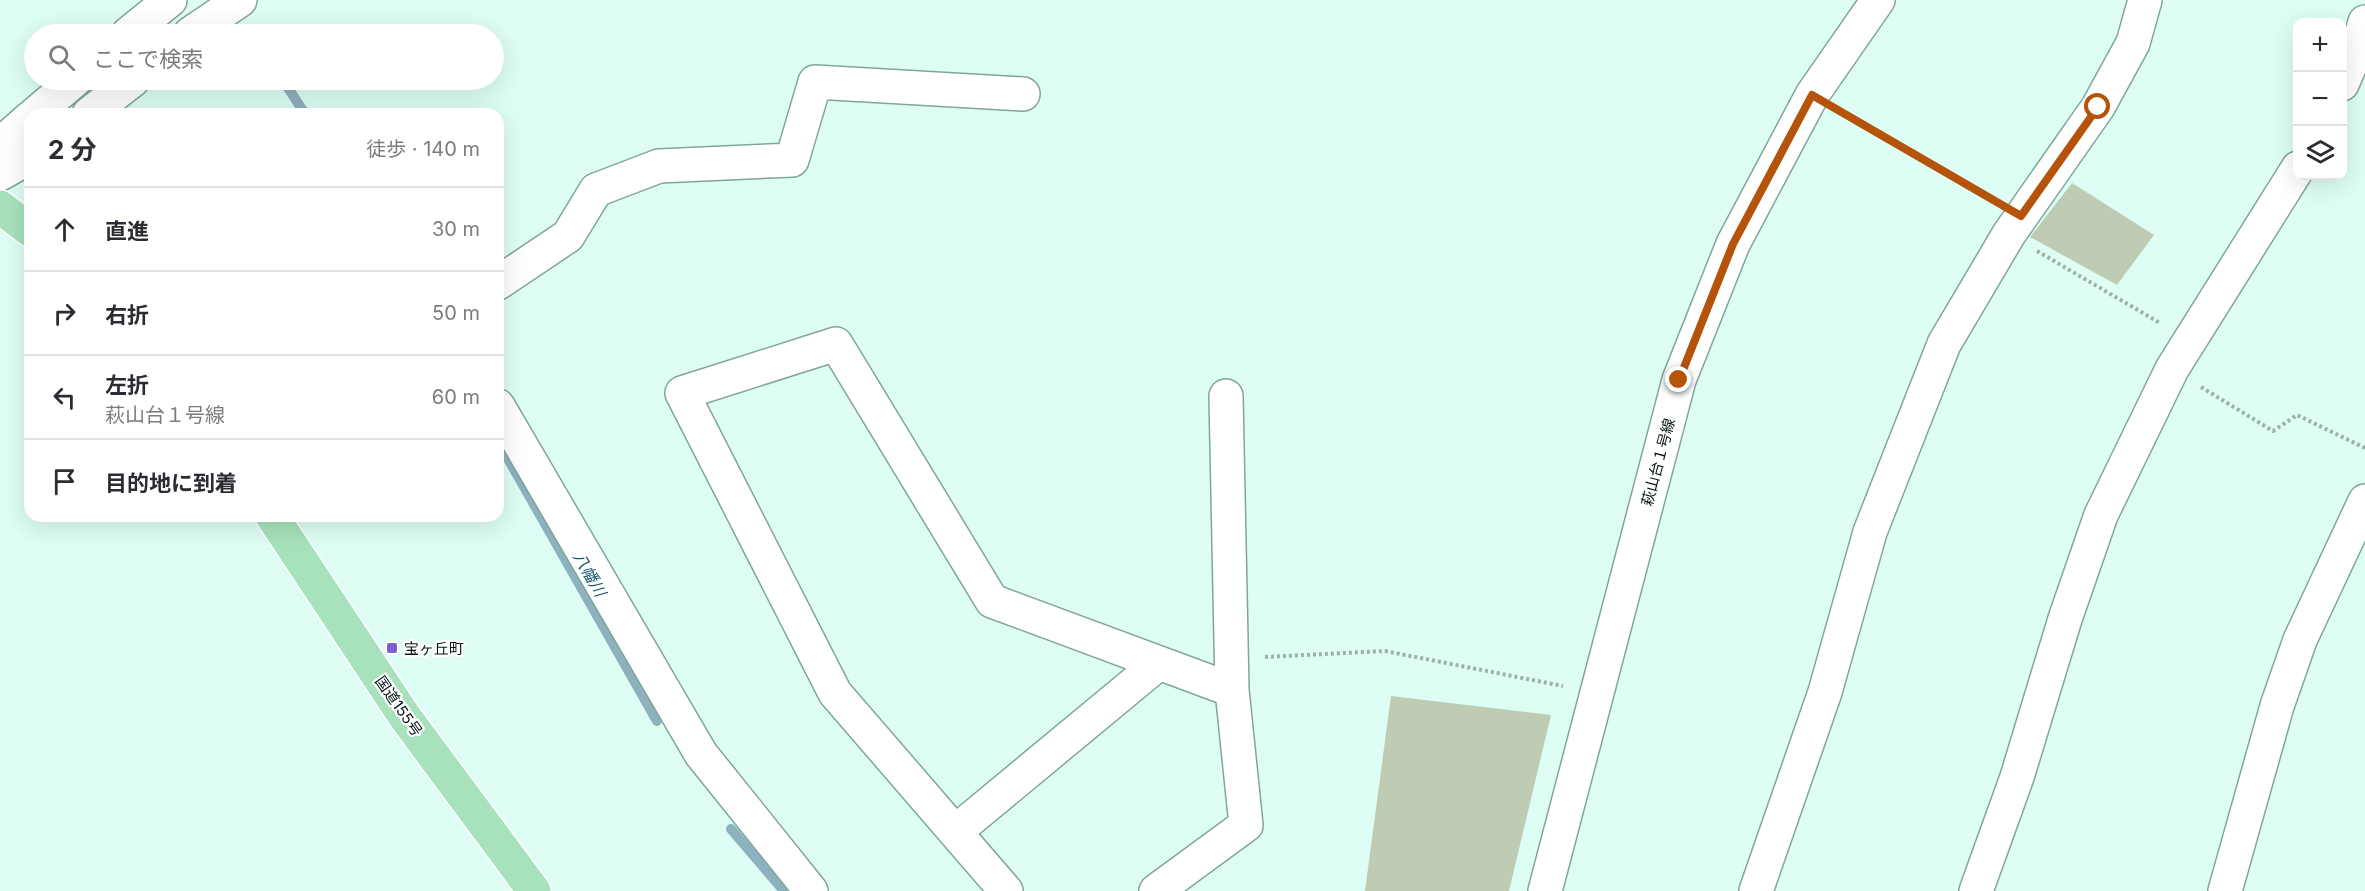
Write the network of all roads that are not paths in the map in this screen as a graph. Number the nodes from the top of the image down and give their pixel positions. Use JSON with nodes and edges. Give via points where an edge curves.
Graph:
{"nodes":[{"id":1,"x":170,"y":0,"type":"edge"},
{"id":2,"x":240,"y":0,"type":"edge"},
{"id":3,"x":1878,"y":0,"type":"edge"},
{"id":4,"x":2145,"y":0,"type":"edge"},
{"id":5,"x":2365,"y":22,"type":"edge"},
{"id":6,"x":140,"y":24,"type":"edge"},
{"id":7,"x":205,"y":24,"type":"edge"},
{"id":8,"x":2347,"y":74,"type":"edge"},
{"id":9,"x":63,"y":90,"type":"edge"},
{"id":10,"x":120,"y":90,"type":"edge"},
{"id":11,"x":1023,"y":94,"type":"dead end"},
{"id":12,"x":42,"y":108,"type":"edge"},
{"id":13,"x":97,"y":108,"type":"edge"},
{"id":14,"x":24,"y":123,"type":"edge"},
{"id":15,"x":0,"y":151,"type":"edge"},
{"id":16,"x":24,"y":160,"type":"edge"},
{"id":17,"x":0,"y":174,"type":"edge"},
{"id":18,"x":2293,"y":176,"type":"edge"},
{"id":19,"x":0,"y":207,"type":"edge"},
{"id":20,"x":24,"y":225,"type":"edge"},
{"id":21,"x":504,"y":279,"type":"edge"},
{"id":22,"x":1226,"y":396,"type":"dead end"},
{"id":23,"x":504,"y":416,"type":"edge"},
{"id":24,"x":2365,"y":501,"type":"edge"},
{"id":25,"x":276,"y":522,"type":"edge"},
{"id":26,"x":1160,"y":663,"type":"junction"},
{"id":27,"x":1232,"y":675,"type":"junction"},
{"id":28,"x":955,"y":832,"type":"junction"},
{"id":29,"x":534,"y":891,"type":"edge"},
{"id":30,"x":811,"y":891,"type":"edge"},
{"id":31,"x":1006,"y":891,"type":"edge"},
{"id":32,"x":1156,"y":891,"type":"edge"},
{"id":33,"x":1545,"y":891,"type":"edge"},
{"id":34,"x":1756,"y":891,"type":"edge"},
{"id":35,"x":1976,"y":891,"type":"edge"},
{"id":36,"x":2225,"y":891,"type":"edge"}],
"edges":[{"from":1,"to":6,"type":"street"},
{"from":2,"to":7,"type":"street"},
{"from":3,"to":33,"type":"street","name":"萩山台１号線","via":[[1812,95],[1733,244],[1679,380]]},
{"from":4,"to":34,"type":"street","via":[[2133,43],[2098,107],[2015,225],[1944,344],[1870,532],[1825,692]]},
{"from":5,"to":8,"type":"street"},
{"from":9,"to":12,"type":"street"},
{"from":10,"to":13,"type":"street"},
{"from":11,"to":21,"type":"street","via":[[815,82],[792,160],[659,166],[596,190],[568,236]]},
{"from":14,"to":15,"type":"street"},
{"from":16,"to":17,"type":"street"},
{"from":18,"to":35,"type":"street","via":[[2172,369],[2101,515]]},
{"from":19,"to":20,"type":"highway"},
{"from":22,"to":27,"type":"street"},
{"from":23,"to":30,"type":"street","via":[[701,754]]},
{"from":24,"to":36,"type":"street","via":[[2300,640],[2277,706]]},
{"from":25,"to":29,"type":"highway","name":"国道155号","via":[[405,717]]},
{"from":26,"to":27,"type":"street"},
{"from":26,"to":28,"type":"street"},
{"from":26,"to":28,"type":"street","via":[[992,601],[836,344],[682,393],[835,693]]},
{"from":27,"to":32,"type":"street","via":[[1246,825]]},
{"from":28,"to":31,"type":"street"}]}
